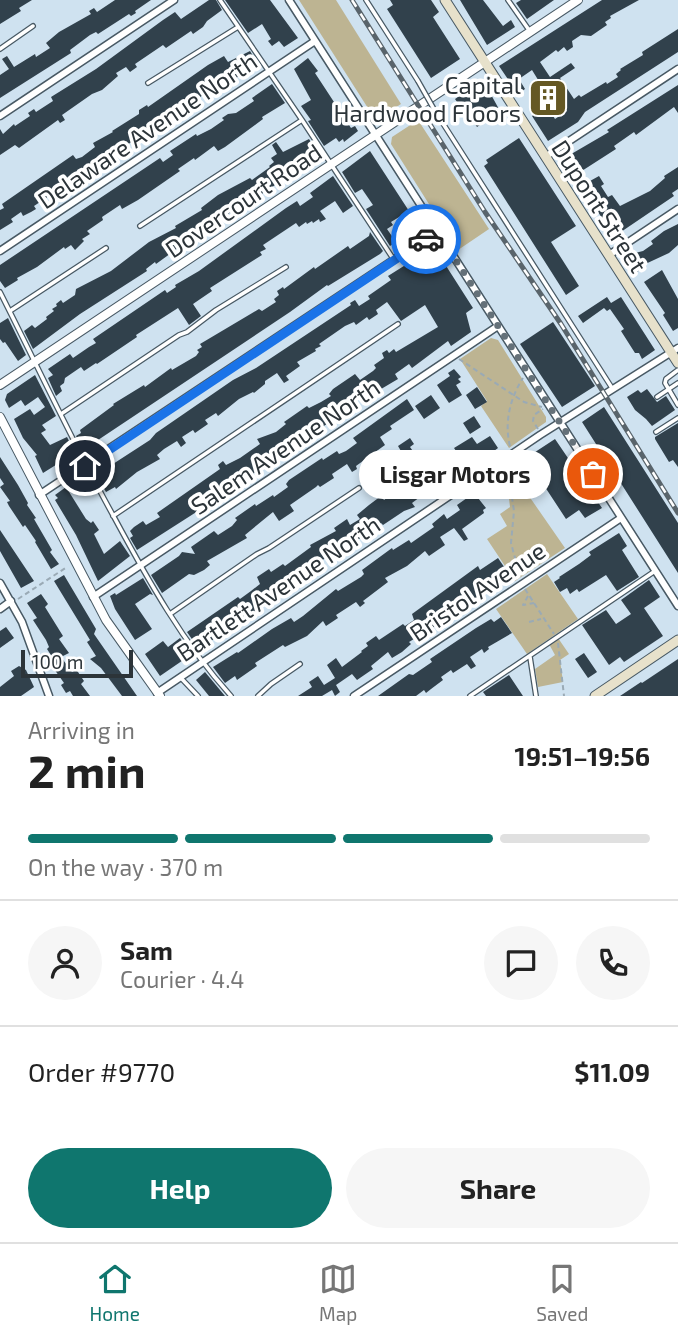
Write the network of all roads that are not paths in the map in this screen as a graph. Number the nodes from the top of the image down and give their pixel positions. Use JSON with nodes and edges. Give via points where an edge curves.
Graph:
{"nodes":[{"id":1,"x":174,"y":0,"type":"edge"},
{"id":2,"x":220,"y":0,"type":"edge"},
{"id":3,"x":289,"y":0,"type":"edge"},
{"id":4,"x":366,"y":0,"type":"edge"},
{"id":5,"x":445,"y":0,"type":"edge"},
{"id":6,"x":508,"y":0,"type":"edge"},
{"id":7,"x":578,"y":0,"type":"edge"},
{"id":8,"x":33,"y":26,"type":"dead end"},
{"id":9,"x":238,"y":27,"type":"junction"},
{"id":10,"x":530,"y":32,"type":"junction"},
{"id":11,"x":315,"y":40,"type":"junction"},
{"id":12,"x":0,"y":49,"type":"edge"},
{"id":13,"x":485,"y":62,"type":"junction"},
{"id":14,"x":678,"y":69,"type":"edge"},
{"id":15,"x":269,"y":72,"type":"junction"},
{"id":16,"x":148,"y":83,"type":"dead end"},
{"id":17,"x":0,"y":116,"type":"edge"},
{"id":18,"x":302,"y":120,"type":"junction"},
{"id":19,"x":375,"y":135,"type":"junction"},
{"id":20,"x":545,"y":158,"type":"junction"},
{"id":21,"x":331,"y":164,"type":"junction"},
{"id":22,"x":678,"y":209,"type":"edge"},
{"id":23,"x":140,"y":226,"type":"dead end"},
{"id":24,"x":437,"y":231,"type":"junction"},
{"id":25,"x":106,"y":248,"type":"dead end"},
{"id":26,"x":0,"y":251,"type":"edge"},
{"id":27,"x":609,"y":255,"type":"junction"},
{"id":28,"x":394,"y":260,"type":"junction"},
{"id":29,"x":286,"y":267,"type":"dead end"},
{"id":30,"x":0,"y":292,"type":"edge"},
{"id":31,"x":10,"y":311,"type":"junction"},
{"id":32,"x":398,"y":324,"type":"dead end"},
{"id":33,"x":498,"y":326,"type":"junction"},
{"id":34,"x":675,"y":350,"type":"edge"},
{"id":35,"x":35,"y":362,"type":"junction"},
{"id":36,"x":678,"y":363,"type":"edge"},
{"id":37,"x":678,"y":370,"type":"edge"},
{"id":38,"x":678,"y":383,"type":"edge"},
{"id":39,"x":0,"y":385,"type":"edge"},
{"id":40,"x":613,"y":390,"type":"junction"},
{"id":41,"x":668,"y":390,"type":"junction"},
{"id":42,"x":657,"y":397,"type":"dead end"},
{"id":43,"x":678,"y":405,"type":"edge"},
{"id":44,"x":61,"y":414,"type":"junction"},
{"id":45,"x":0,"y":417,"type":"edge"},
{"id":46,"x":678,"y":418,"type":"edge"},
{"id":47,"x":560,"y":422,"type":"junction"},
{"id":48,"x":656,"y":432,"type":"dead end"},
{"id":49,"x":85,"y":466,"type":"junction"},
{"id":50,"x":359,"y":488,"type":"dead end"},
{"id":51,"x":39,"y":495,"type":"junction"},
{"id":52,"x":113,"y":516,"type":"junction"},
{"id":53,"x":621,"y":518,"type":"junction"},
{"id":54,"x":140,"y":567,"type":"junction"},
{"id":55,"x":655,"y":570,"type":"junction"},
{"id":56,"x":0,"y":583,"type":"edge"},
{"id":57,"x":93,"y":597,"type":"junction"},
{"id":58,"x":14,"y":601,"type":"junction"},
{"id":59,"x":678,"y":606,"type":"edge"},
{"id":60,"x":0,"y":609,"type":"edge"},
{"id":61,"x":170,"y":614,"type":"junction"},
{"id":62,"x":678,"y":640,"type":"edge"},
{"id":63,"x":530,"y":656,"type":"junction"},
{"id":64,"x":201,"y":661,"type":"junction"},
{"id":65,"x":300,"y":664,"type":"dead end"},
{"id":66,"x":180,"y":677,"type":"junction"},
{"id":67,"x":159,"y":694,"type":"edge"},
{"id":68,"x":49,"y":696,"type":"edge"},
{"id":69,"x":198,"y":696,"type":"edge"},
{"id":70,"x":231,"y":696,"type":"edge"},
{"id":71,"x":258,"y":696,"type":"edge"},
{"id":72,"x":354,"y":696,"type":"edge"},
{"id":73,"x":470,"y":696,"type":"edge"},
{"id":74,"x":536,"y":696,"type":"edge"},
{"id":75,"x":595,"y":696,"type":"edge"}],
"edges":[{"from":1,"to":17,"type":"street"},
{"from":2,"to":9,"type":"lane"},
{"from":3,"to":11,"type":"street"},
{"from":4,"to":40,"type":"lane","bridge":true},
{"from":5,"to":13,"type":"main road","name":"Dupont Street"},
{"from":6,"to":10,"type":"lane"},
{"from":7,"to":10,"type":"street","name":"Dovercourt Road"},
{"from":8,"to":12,"type":"lane"},
{"from":9,"to":15,"type":"lane"},
{"from":9,"to":16,"type":"lane"},
{"from":10,"to":13,"type":"street","name":"Dovercourt Road"},
{"from":11,"to":15,"type":"street","name":"Delaware Avenue North"},
{"from":11,"to":19,"type":"street"},
{"from":13,"to":19,"type":"street","name":"Dovercourt Road"},
{"from":13,"to":20,"type":"main road","name":"Dupont Street"},
{"from":14,"to":20,"type":"street"},
{"from":15,"to":18,"type":"lane"},
{"from":15,"to":26,"type":"street","name":"Delaware Avenue North"},
{"from":18,"to":21,"type":"lane"},
{"from":18,"to":23,"type":"lane"},
{"from":19,"to":21,"type":"street","name":"Dovercourt Road"},
{"from":19,"to":24,"type":"street"},
{"from":20,"to":27,"type":"main road","name":"Dupont Street"},
{"from":21,"to":28,"type":"lane"},
{"from":21,"to":35,"type":"street","name":"Dovercourt Road"},
{"from":22,"to":27,"type":"street"},
{"from":24,"to":28,"type":"street"},
{"from":24,"to":33,"type":"street"},
{"from":25,"to":31,"type":"lane"},
{"from":27,"to":34,"type":"main road","name":"Dupont Street"},
{"from":28,"to":49,"type":"street"},
{"from":29,"to":44,"type":"lane"},
{"from":30,"to":31,"type":"lane"},
{"from":31,"to":35,"type":"lane"},
{"from":32,"to":52,"type":"lane"},
{"from":33,"to":47,"type":"street"},
{"from":33,"to":54,"type":"street","name":"Salem Avenue North"},
{"from":34,"to":36,"type":"main road","name":"Dupont Street"},
{"from":34,"to":40,"type":"street","name":"Bartlett Avenue North"},
{"from":35,"to":39,"type":"street","name":"Dovercourt Road"},
{"from":35,"to":44,"type":"lane"},
{"from":37,"to":41,"type":"lane","via":[[665,381]]},
{"from":38,"to":41,"type":"lane"},
{"from":40,"to":47,"type":"street","name":"Bartlett Avenue North"},
{"from":41,"to":42,"type":"lane"},
{"from":41,"to":43,"type":"lane"},
{"from":44,"to":49,"type":"lane"},
{"from":45,"to":51,"type":"street"},
{"from":46,"to":48,"type":"lane"},
{"from":47,"to":53,"type":"street"},
{"from":47,"to":64,"type":"street","name":"Bartlett Avenue North"},
{"from":49,"to":51,"type":"street"},
{"from":49,"to":52,"type":"lane"},
{"from":50,"to":61,"type":"lane"},
{"from":51,"to":57,"type":"street"},
{"from":52,"to":54,"type":"lane"},
{"from":53,"to":55,"type":"street"},
{"from":53,"to":72,"type":"street","name":"Bristol Avenue"},
{"from":54,"to":57,"type":"street","name":"Salem Avenue North"},
{"from":54,"to":61,"type":"lane"},
{"from":55,"to":59,"type":"street"},
{"from":55,"to":63,"type":"lane"},
{"from":56,"to":58,"type":"street"},
{"from":57,"to":67,"type":"street"},
{"from":58,"to":60,"type":"street"},
{"from":58,"to":68,"type":"street"},
{"from":61,"to":64,"type":"lane"},
{"from":62,"to":75,"type":"main road"},
{"from":63,"to":73,"type":"lane"},
{"from":63,"to":74,"type":"lane"},
{"from":64,"to":66,"type":"street","name":"Bartlett Avenue North"},
{"from":64,"to":70,"type":"lane"},
{"from":65,"to":71,"type":"lane"},
{"from":66,"to":67,"type":"street","name":"Bartlett Avenue North"},
{"from":66,"to":69,"type":"lane"}]}
